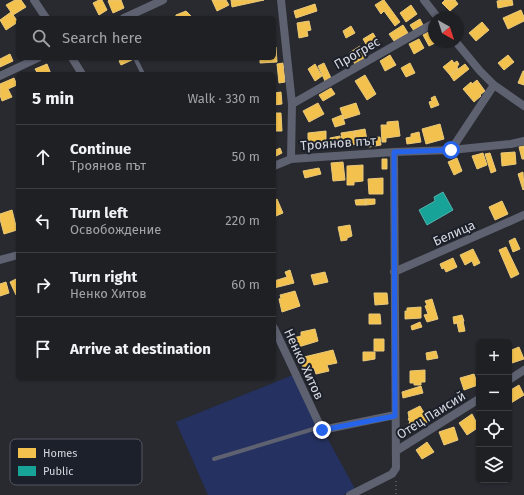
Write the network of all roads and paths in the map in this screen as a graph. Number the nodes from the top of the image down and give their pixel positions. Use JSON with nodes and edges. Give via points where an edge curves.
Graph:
{"nodes":[{"id":1,"x":34,"y":0,"type":"edge"},
{"id":2,"x":163,"y":0,"type":"edge"},
{"id":3,"x":281,"y":0,"type":"edge"},
{"id":4,"x":424,"y":0,"type":"edge"},
{"id":5,"x":433,"y":12,"type":"edge"},
{"id":6,"x":45,"y":16,"type":"edge"},
{"id":7,"x":128,"y":16,"type":"edge"},
{"id":8,"x":428,"y":26,"type":"edge"},
{"id":9,"x":461,"y":48,"type":"edge"},
{"id":10,"x":34,"y":60,"type":"edge"},
{"id":11,"x":73,"y":60,"type":"edge"},
{"id":12,"x":136,"y":60,"type":"edge"},
{"id":13,"x":81,"y":72,"type":"edge"},
{"id":14,"x":142,"y":72,"type":"edge"},
{"id":15,"x":0,"y":76,"type":"edge"},
{"id":16,"x":494,"y":85,"type":"junction"},
{"id":17,"x":292,"y":104,"type":"junction"},
{"id":18,"x":524,"y":106,"type":"edge"},
{"id":19,"x":524,"y":141,"type":"edge"},
{"id":20,"x":451,"y":150,"type":"junction"},
{"id":21,"x":394,"y":152,"type":"junction"},
{"id":22,"x":290,"y":159,"type":"junction"},
{"id":23,"x":276,"y":165,"type":"edge"},
{"id":24,"x":524,"y":215,"type":"edge"},
{"id":25,"x":16,"y":256,"type":"edge"},
{"id":26,"x":0,"y":260,"type":"edge"},
{"id":27,"x":394,"y":272,"type":"junction"},
{"id":28,"x":276,"y":332,"type":"edge"},
{"id":29,"x":524,"y":370,"type":"edge"},
{"id":30,"x":512,"y":378,"type":"edge"},
{"id":31,"x":476,"y":401,"type":"edge"},
{"id":32,"x":395,"y":416,"type":"junction"},
{"id":33,"x":321,"y":426,"type":"junction"},
{"id":34,"x":396,"y":451,"type":"junction"},
{"id":35,"x":214,"y":459,"type":"dead end"},
{"id":36,"x":350,"y":495,"type":"edge"}],
"edges":[{"from":1,"to":6,"type":"street"},
{"from":2,"to":7,"type":"street"},
{"from":3,"to":17,"type":"street"},
{"from":4,"to":5,"type":"street"},
{"from":8,"to":17,"type":"street","name":"Прогрес"},
{"from":9,"to":16,"type":"street"},
{"from":10,"to":15,"type":"street"},
{"from":11,"to":13,"type":"street"},
{"from":12,"to":14,"type":"lane"},
{"from":16,"to":18,"type":"street"},
{"from":16,"to":20,"type":"street"},
{"from":17,"to":22,"type":"street"},
{"from":19,"to":20,"type":"street","name":"Троянов път"},
{"from":20,"to":21,"type":"street","name":"Троянов път"},
{"from":21,"to":22,"type":"street","name":"Троянов път"},
{"from":21,"to":27,"type":"street"},
{"from":22,"to":23,"type":"street","name":"Троянов път"},
{"from":24,"to":27,"type":"street","name":"Белица"},
{"from":25,"to":26,"type":"street"},
{"from":27,"to":32,"type":"street"},
{"from":28,"to":33,"type":"street","name":"Ненко Хитов"},
{"from":29,"to":30,"type":"street"},
{"from":31,"to":34,"type":"street","name":"Отец Паисий"},
{"from":32,"to":33,"type":"street","via":[[322,430]]},
{"from":32,"to":34,"type":"street"},
{"from":33,"to":35,"type":"lane"},
{"from":34,"to":36,"type":"street","via":[[395,472]]}]}
